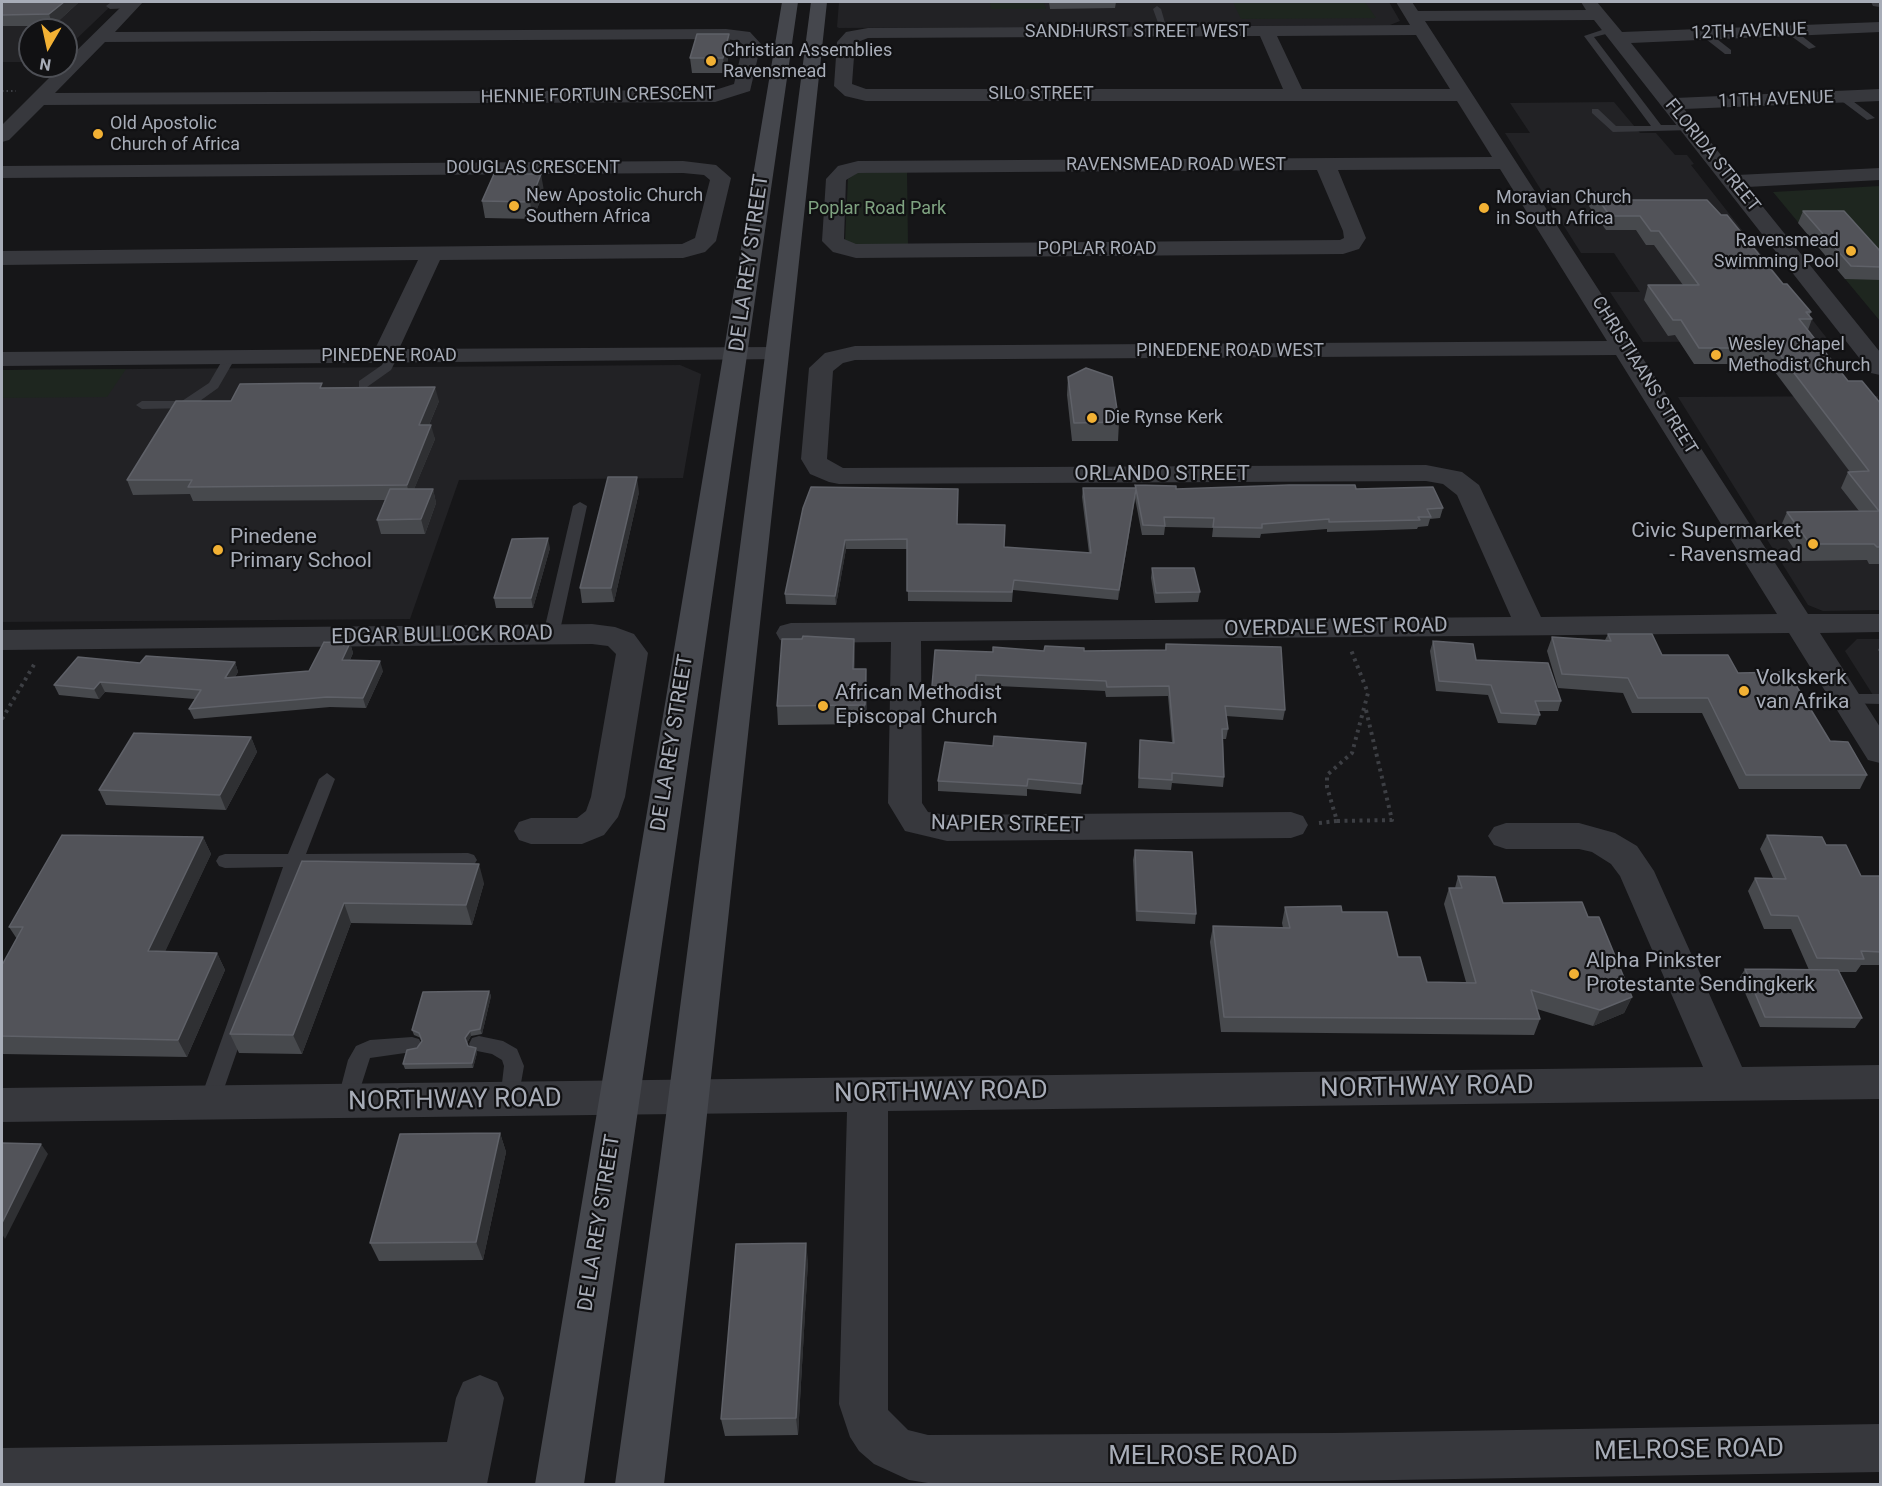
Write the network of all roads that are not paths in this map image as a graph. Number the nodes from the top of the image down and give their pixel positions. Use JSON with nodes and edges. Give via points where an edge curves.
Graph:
{"nodes":[{"id":1,"x":790,"y":2,"type":"edge"},
{"id":2,"x":819,"y":2,"type":"edge"},
{"id":3,"x":133,"y":4,"type":"edge"},
{"id":4,"x":110,"y":6,"type":"dead end"},
{"id":5,"x":1157,"y":9,"type":"dead end"},
{"id":6,"x":1414,"y":16,"type":"edge"},
{"id":7,"x":1604,"y":21,"type":"edge"},
{"id":8,"x":1881,"y":27,"type":"edge"},
{"id":9,"x":1266,"y":31,"type":"junction"},
{"id":10,"x":1790,"y":31,"type":"junction"},
{"id":11,"x":1165,"y":32,"type":"junction"},
{"id":12,"x":1705,"y":34,"type":"junction"},
{"id":13,"x":852,"y":36,"type":"joint"},
{"id":14,"x":100,"y":37,"type":"junction"},
{"id":15,"x":1812,"y":47,"type":"dead end"},
{"id":16,"x":1728,"y":52,"type":"dead end"},
{"id":17,"x":1295,"y":94,"type":"junction"},
{"id":18,"x":1464,"y":95,"type":"junction"},
{"id":19,"x":1881,"y":95,"type":"edge"},
{"id":20,"x":1842,"y":97,"type":"junction"},
{"id":21,"x":39,"y":99,"type":"junction"},
{"id":22,"x":1671,"y":104,"type":"junction"},
{"id":23,"x":1595,"y":111,"type":"dead end"},
{"id":24,"x":1870,"y":118,"type":"dead end"},
{"id":25,"x":1658,"y":128,"type":"junction"},
{"id":26,"x":1690,"y":128,"type":"junction"},
{"id":27,"x":2,"y":136,"type":"edge"},
{"id":28,"x":1508,"y":163,"type":"junction"},
{"id":29,"x":1325,"y":164,"type":"junction"},
{"id":30,"x":845,"y":170,"type":"joint"},
{"id":31,"x":2,"y":172,"type":"edge"},
{"id":32,"x":1881,"y":174,"type":"edge"},
{"id":33,"x":1732,"y":181,"type":"junction"},
{"id":34,"x":432,"y":254,"type":"junction"},
{"id":35,"x":2,"y":258,"type":"edge"},
{"id":36,"x":1626,"y":348,"type":"junction"},
{"id":37,"x":737,"y":354,"type":"junction"},
{"id":38,"x":777,"y":354,"type":"junction"},
{"id":39,"x":388,"y":356,"type":"junction"},
{"id":40,"x":230,"y":357,"type":"junction"},
{"id":41,"x":834,"y":358,"type":"joint"},
{"id":42,"x":2,"y":359,"type":"edge"},
{"id":43,"x":1881,"y":368,"type":"edge"},
{"id":44,"x":363,"y":384,"type":"dead end"},
{"id":45,"x":142,"y":405,"type":"dead end"},
{"id":46,"x":580,"y":506,"type":"dead end"},
{"id":47,"x":1881,"y":623,"type":"edge"},
{"id":48,"x":1801,"y":624,"type":"junction"},
{"id":49,"x":1531,"y":627,"type":"junction"},
{"id":50,"x":791,"y":633,"type":"dead end"},
{"id":51,"x":906,"y":633,"type":"junction"},
{"id":52,"x":551,"y":635,"type":"junction"},
{"id":53,"x":2,"y":640,"type":"edge"},
{"id":54,"x":1848,"y":699,"type":"junction"},
{"id":55,"x":1881,"y":699,"type":"edge"},
{"id":56,"x":1881,"y":752,"type":"edge"},
{"id":57,"x":327,"y":778,"type":"dead end"},
{"id":58,"x":1291,"y":825,"type":"road end"},
{"id":59,"x":531,"y":831,"type":"dead end"},
{"id":60,"x":1506,"y":836,"type":"dead end"},
{"id":61,"x":295,"y":859,"type":"junction"},
{"id":62,"x":468,"y":860,"type":"dead end"},
{"id":63,"x":225,"y":861,"type":"dead end"},
{"id":64,"x":479,"y":1044,"type":"dead end"},
{"id":65,"x":412,"y":1045,"type":"dead end"},
{"id":66,"x":1881,"y":1082,"type":"edge"},
{"id":67,"x":1730,"y":1084,"type":"junction"},
{"id":68,"x":868,"y":1094,"type":"junction"},
{"id":69,"x":687,"y":1098,"type":"junction"},
{"id":70,"x":510,"y":1100,"type":"junction"},
{"id":71,"x":618,"y":1100,"type":"junction"},
{"id":72,"x":347,"y":1102,"type":"junction"},
{"id":73,"x":209,"y":1103,"type":"junction"},
{"id":74,"x":2,"y":1105,"type":"edge"},
{"id":75,"x":480,"y":1398,"type":"dead end"},
{"id":76,"x":1881,"y":1448,"type":"edge"},
{"id":77,"x":2,"y":1472,"type":"edge"},
{"id":78,"x":465,"y":1475,"type":"edge"},
{"id":79,"x":559,"y":1485,"type":"edge"},
{"id":80,"x":639,"y":1485,"type":"edge"}],
"edges":[{"from":1,"to":37,"type":"main road","name":"DE LA REY STREET"},
{"from":2,"to":38,"type":"main road","name":"DE LA REY STREET"},
{"from":3,"to":4,"type":"lane"},
{"from":3,"to":14,"type":"street"},
{"from":5,"to":11,"type":"lane"},
{"from":6,"to":7,"type":"street","name":"SANDHURST STREET WEST"},
{"from":6,"to":9,"type":"street","name":"SANDHURST STREET WEST"},
{"from":6,"to":18,"type":"street","name":"CHRISTIAANS STREET"},
{"from":7,"to":12,"type":"street","name":"12TH AVENUE"},
{"from":7,"to":22,"type":"street","name":"FLORIDA STREET"},
{"from":7,"to":25,"type":"lane","via":[[1588,36]]},
{"from":8,"to":10,"type":"street","name":"12TH AVENUE"},
{"from":9,"to":11,"type":"street","name":"SANDHURST STREET WEST"},
{"from":9,"to":17,"type":"street"},
{"from":10,"to":12,"type":"street","name":"12TH AVENUE"},
{"from":10,"to":15,"type":"lane"},
{"from":11,"to":13,"type":"street","name":"SANDHURST STREET WEST"},
{"from":12,"to":16,"type":"lane"},
{"from":13,"to":17,"type":"street","name":"SILO STREET","via":[[846,42],[843,86],[861,94]]},
{"from":14,"to":21,"type":"street"},
{"from":14,"to":21,"type":"street","name":"HENNIE FORTUIN CRESCENT","via":[[726,34],[744,36],[752,44],[743,87],[715,96]]},
{"from":17,"to":18,"type":"street","name":"SILO STREET"},
{"from":18,"to":28,"type":"street","name":"CHRISTIAANS STREET"},
{"from":19,"to":20,"type":"street","name":"11TH AVENUE"},
{"from":20,"to":22,"type":"street","name":"11TH AVENUE"},
{"from":20,"to":24,"type":"lane"},
{"from":21,"to":27,"type":"street"},
{"from":22,"to":26,"type":"street","name":"FLORIDA STREET"},
{"from":23,"to":25,"type":"lane","via":[[1612,129]]},
{"from":25,"to":26,"type":"lane"},
{"from":26,"to":33,"type":"street","name":"FLORIDA STREET"},
{"from":28,"to":29,"type":"street","name":"RAVENSMEAD ROAD WEST"},
{"from":28,"to":36,"type":"street","name":"CHRISTIAANS STREET"},
{"from":29,"to":30,"type":"street","name":"RAVENSMEAD ROAD WEST","via":[[866,166]]},
{"from":29,"to":30,"type":"street","name":"POPLAR ROAD","via":[[1354,231],[1351,244],[1343,247],[856,251],[833,241],[836,178]]},
{"from":31,"to":34,"type":"street","name":"DOUGLAS CRESCENT","via":[[683,167],[709,169],[721,178],[705,241],[682,251]]},
{"from":32,"to":33,"type":"street"},
{"from":33,"to":43,"type":"street","name":"FLORIDA STREET"},
{"from":34,"to":35,"type":"street","name":"DOUGLAS CRESCENT"},
{"from":34,"to":39,"type":"street"},
{"from":36,"to":41,"type":"street","name":"PINEDENE ROAD WEST","via":[[867,353]]},
{"from":36,"to":48,"type":"street","name":"CHRISTIAANS STREET"},
{"from":37,"to":38,"type":"street","name":"PINEDENE ROAD"},
{"from":37,"to":39,"type":"street","name":"PINEDENE ROAD"},
{"from":37,"to":71,"type":"main road","name":"DE LA REY STREET"},
{"from":38,"to":69,"type":"main road","name":"DE LA REY STREET"},
{"from":39,"to":40,"type":"street","name":"PINEDENE ROAD"},
{"from":39,"to":44,"type":"lane","via":[[387,368]]},
{"from":40,"to":42,"type":"street","name":"PINEDENE ROAD"},
{"from":40,"to":45,"type":"lane","via":[[214,385],[185,405]]},
{"from":41,"to":49,"type":"street","name":"ORLANDO STREET","via":[[822,368],[814,459],[820,468],[839,476],[1426,473],[1452,478],[1469,491]]},
{"from":46,"to":52,"type":"lane"},
{"from":47,"to":48,"type":"street","name":"OVERDALE WEST ROAD"},
{"from":48,"to":49,"type":"street","name":"OVERDALE WEST ROAD"},
{"from":48,"to":54,"type":"street","name":"CHRISTIAANS STREET"},
{"from":49,"to":51,"type":"street","name":"OVERDALE WEST ROAD"},
{"from":50,"to":51,"type":"street","name":"OVERDALE WEST ROAD"},
{"from":51,"to":58,"type":"street","name":"NAPIER STREET","via":[[905,803],[917,822],[947,828]]},
{"from":52,"to":53,"type":"street","name":"EDGAR BULLOCK ROAD"},
{"from":52,"to":59,"type":"street","name":"EDGAR BULLOCK ROAD","via":[[604,635],[623,641],[632,653],[608,797],[601,817],[582,831]]},
{"from":54,"to":55,"type":"lane"},
{"from":54,"to":56,"type":"street","name":"CHRISTIAANS STREET"},
{"from":57,"to":61,"type":"lane"},
{"from":60,"to":67,"type":"street","via":[[1579,836],[1603,842],[1624,855],[1636,871]]},
{"from":61,"to":62,"type":"lane"},
{"from":61,"to":63,"type":"lane"},
{"from":61,"to":73,"type":"lane"},
{"from":64,"to":70,"type":"lane","via":[[510,1055],[514,1066]]},
{"from":65,"to":72,"type":"lane","via":[[363,1052]]},
{"from":66,"to":67,"type":"street","name":"NORTHWAY ROAD"},
{"from":67,"to":68,"type":"street","name":"NORTHWAY ROAD"},
{"from":68,"to":69,"type":"street","name":"NORTHWAY ROAD"},
{"from":68,"to":76,"type":"street","name":"MELROSE ROAD","via":[[863,1404],[876,1434],[909,1456],[1334,1457]]},
{"from":69,"to":71,"type":"street","name":"NORTHWAY ROAD"},
{"from":69,"to":80,"type":"main road","name":"DE LA REY STREET"},
{"from":70,"to":71,"type":"street","name":"NORTHWAY ROAD"},
{"from":70,"to":72,"type":"street","name":"NORTHWAY ROAD"},
{"from":71,"to":79,"type":"main road","name":"DE LA REY STREET"},
{"from":72,"to":73,"type":"street","name":"NORTHWAY ROAD"},
{"from":73,"to":74,"type":"street","name":"NORTHWAY ROAD"},
{"from":75,"to":78,"type":"street"},
{"from":77,"to":78,"type":"street"}]}
